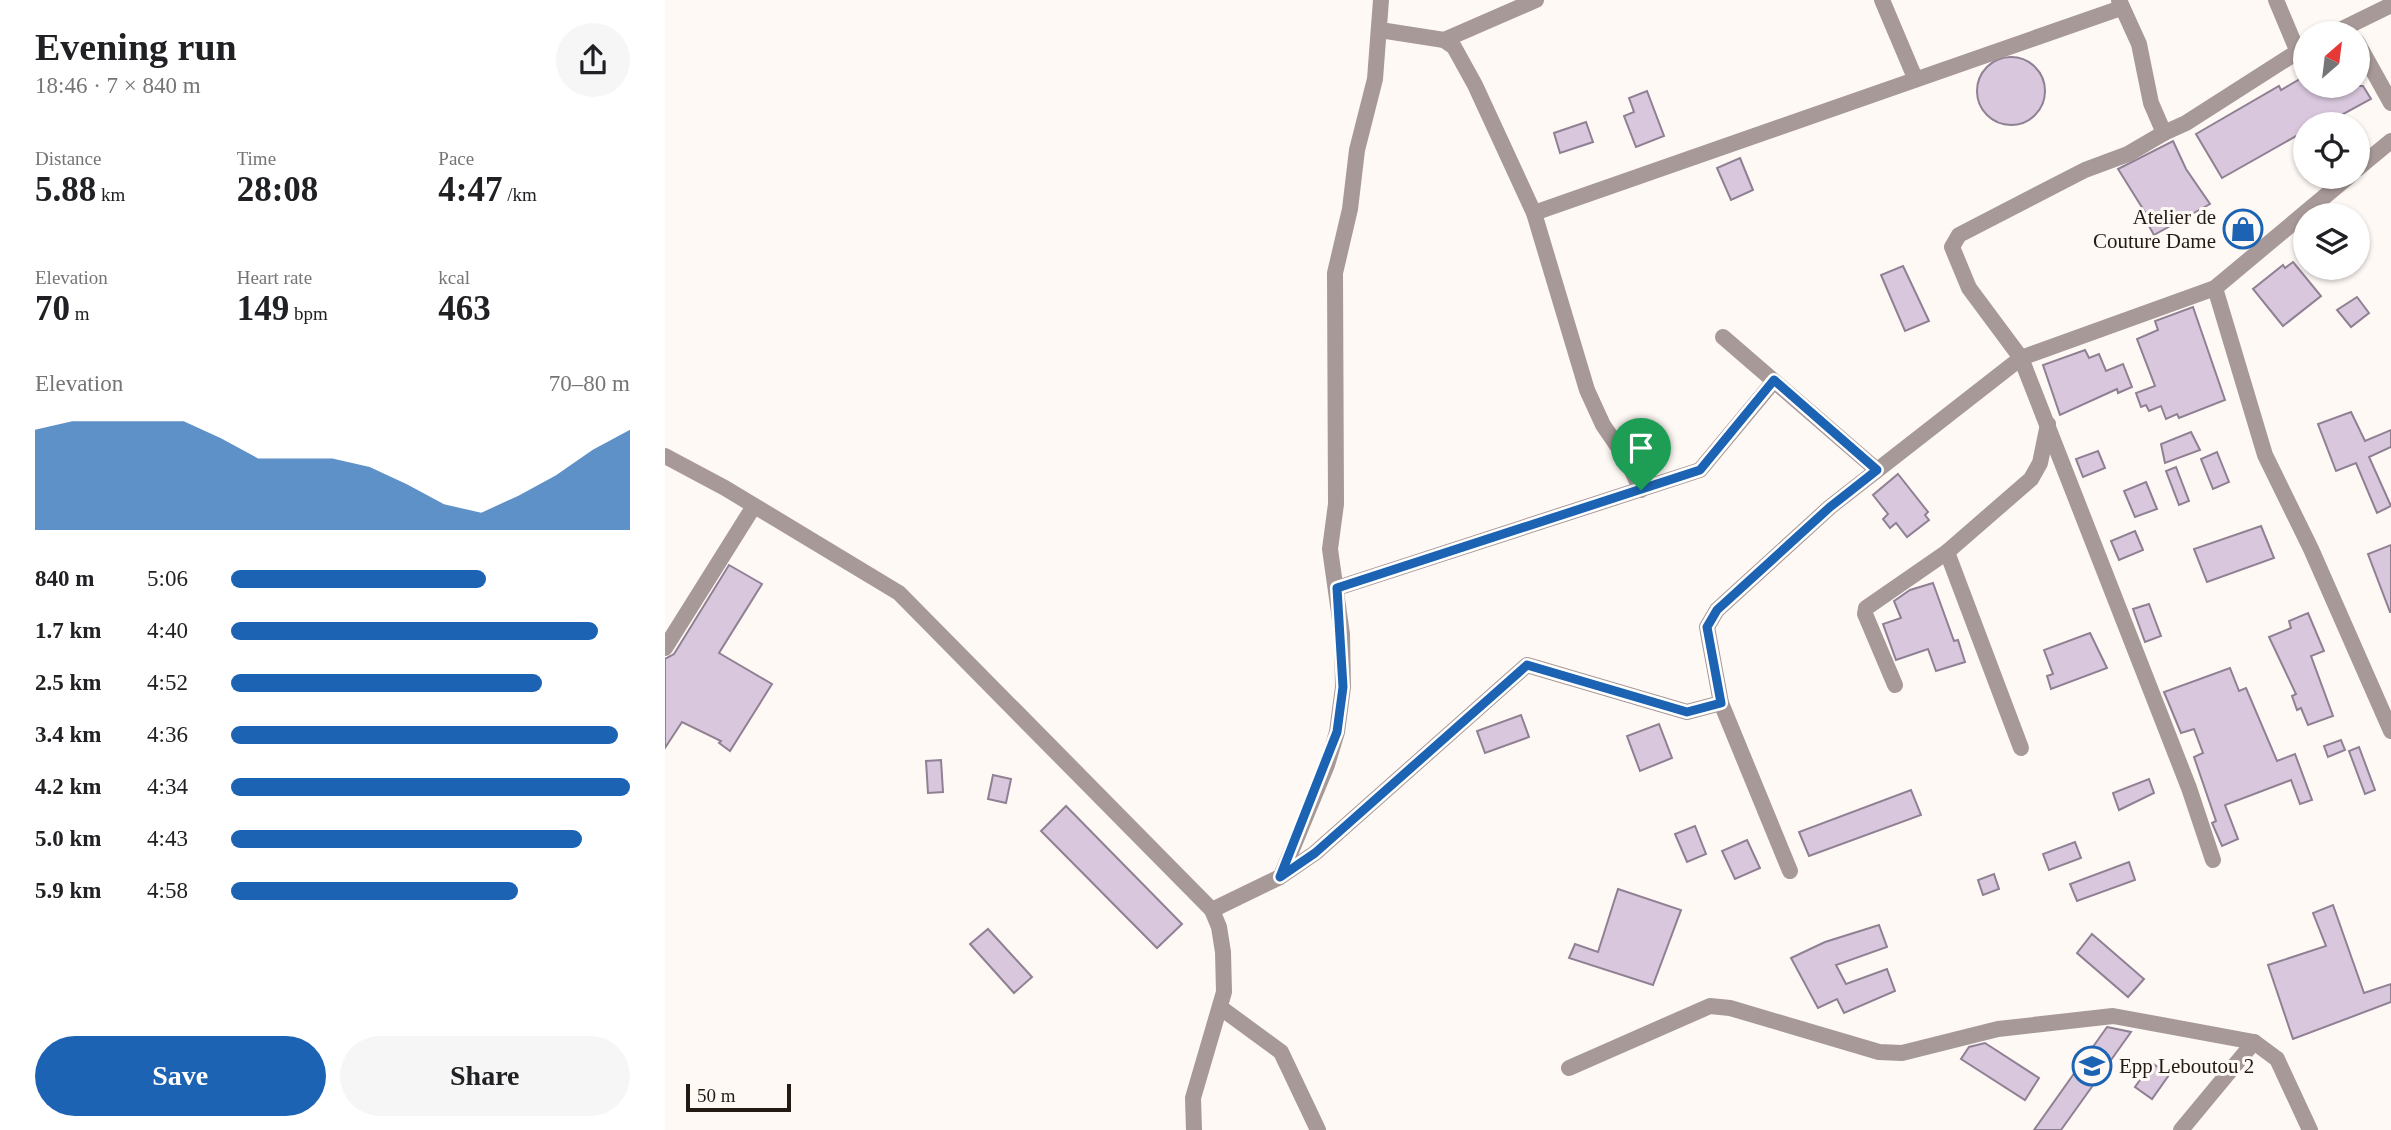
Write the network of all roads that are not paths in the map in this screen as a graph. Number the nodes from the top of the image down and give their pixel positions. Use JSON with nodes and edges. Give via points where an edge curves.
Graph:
{"nodes":[{"id":1,"x":1381,"y":0,"type":"edge"},
{"id":2,"x":1536,"y":0,"type":"edge"},
{"id":3,"x":1882,"y":0,"type":"edge"},
{"id":4,"x":2276,"y":0,"type":"edge"},
{"id":5,"x":2120,"y":4,"type":"edge"},
{"id":6,"x":2391,"y":5,"type":"edge"},
{"id":7,"x":2363,"y":21,"type":"edge"},
{"id":8,"x":1381,"y":30,"type":"junction"},
{"id":9,"x":2293,"y":33,"type":"edge"},
{"id":10,"x":1444,"y":40,"type":"junction"},
{"id":11,"x":2293,"y":53,"type":"edge"},
{"id":12,"x":2370,"y":65,"type":"edge"},
{"id":13,"x":1915,"y":79,"type":"junction"},
{"id":14,"x":2391,"y":103,"type":"edge"},
{"id":15,"x":2164,"y":133,"type":"junction"},
{"id":16,"x":2391,"y":141,"type":"edge"},
{"id":17,"x":2370,"y":158,"type":"edge"},
{"id":18,"x":2334,"y":189,"type":"edge"},
{"id":19,"x":1534,"y":213,"type":"junction"},
{"id":20,"x":2215,"y":288,"type":"junction"},
{"id":21,"x":1723,"y":337,"type":"dead end"},
{"id":22,"x":2021,"y":358,"type":"junction"},
{"id":23,"x":1774,"y":380,"type":"junction"},
{"id":24,"x":2048,"y":424,"type":"junction"},
{"id":25,"x":665,"y":456,"type":"edge"},
{"id":26,"x":1877,"y":470,"type":"junction"},
{"id":27,"x":1641,"y":490,"type":"junction"},
{"id":28,"x":754,"y":506,"type":"junction"},
{"id":29,"x":1947,"y":552,"type":"junction"},
{"id":30,"x":1337,"y":588,"type":"junction"},
{"id":31,"x":665,"y":648,"type":"edge"},
{"id":32,"x":1895,"y":685,"type":"dead end"},
{"id":33,"x":1721,"y":703,"type":"junction"},
{"id":34,"x":2391,"y":731,"type":"edge"},
{"id":35,"x":2021,"y":748,"type":"dead end"},
{"id":36,"x":2213,"y":860,"type":"dead end"},
{"id":37,"x":1790,"y":871,"type":"dead end"},
{"id":38,"x":1280,"y":877,"type":"junction"},
{"id":39,"x":1212,"y":910,"type":"junction"},
{"id":40,"x":1221,"y":1008,"type":"junction"},
{"id":41,"x":2254,"y":1042,"type":"junction"},
{"id":42,"x":1569,"y":1068,"type":"dead end"},
{"id":43,"x":1194,"y":1130,"type":"edge"},
{"id":44,"x":1318,"y":1130,"type":"edge"},
{"id":45,"x":2181,"y":1130,"type":"edge"},
{"id":46,"x":2310,"y":1130,"type":"edge"}],
"edges":[{"from":1,"to":8,"type":"street"},
{"from":2,"to":10,"type":"street"},
{"from":3,"to":13,"type":"street"},
{"from":4,"to":9,"type":"street"},
{"from":5,"to":13,"type":"street"},
{"from":5,"to":15,"type":"street","via":[[2139,44],[2151,103]]},
{"from":6,"to":7,"type":"street"},
{"from":8,"to":10,"type":"street"},
{"from":8,"to":30,"type":"street","via":[[1335,273],[1336,504],[1330,535]]},
{"from":10,"to":19,"type":"street","via":[[1454,47],[1475,85]]},
{"from":11,"to":15,"type":"street"},
{"from":12,"to":14,"type":"street"},
{"from":13,"to":19,"type":"street"},
{"from":15,"to":22,"type":"street","via":[[1954,240],[1952,247],[1969,288]]},
{"from":16,"to":17,"type":"street"},
{"from":18,"to":20,"type":"street"},
{"from":19,"to":27,"type":"street","via":[[1587,390]]},
{"from":20,"to":22,"type":"street"},
{"from":20,"to":34,"type":"street","via":[[2265,455]]},
{"from":21,"to":23,"type":"street"},
{"from":22,"to":24,"type":"street"},
{"from":22,"to":26,"type":"street"},
{"from":23,"to":26,"type":"street"},
{"from":23,"to":27,"type":"street","via":[[1706,466]]},
{"from":24,"to":29,"type":"street","via":[[2040,463],[2031,479]]},
{"from":24,"to":36,"type":"street"},
{"from":25,"to":28,"type":"street"},
{"from":26,"to":33,"type":"street","via":[[1717,610],[1707,627]]},
{"from":27,"to":30,"type":"street"},
{"from":28,"to":31,"type":"street"},
{"from":28,"to":39,"type":"street","via":[[899,593]]},
{"from":29,"to":32,"type":"street","via":[[1866,608]]},
{"from":29,"to":35,"type":"street"},
{"from":30,"to":38,"type":"street","via":[[1343,687],[1337,732]]},
{"from":33,"to":37,"type":"street"},
{"from":33,"to":38,"type":"street","via":[[1687,712],[1527,665],[1315,853]]},
{"from":38,"to":39,"type":"street"},
{"from":39,"to":40,"type":"street","via":[[1223,951]]},
{"from":40,"to":43,"type":"street","via":[[1193,1098]]},
{"from":40,"to":44,"type":"street","via":[[1281,1052]]},
{"from":41,"to":42,"type":"street","via":[[2113,1016],[1998,1029],[1902,1053],[1879,1052],[1710,1006]]},
{"from":41,"to":45,"type":"street"},
{"from":41,"to":46,"type":"street","via":[[2277,1059]]}]}
